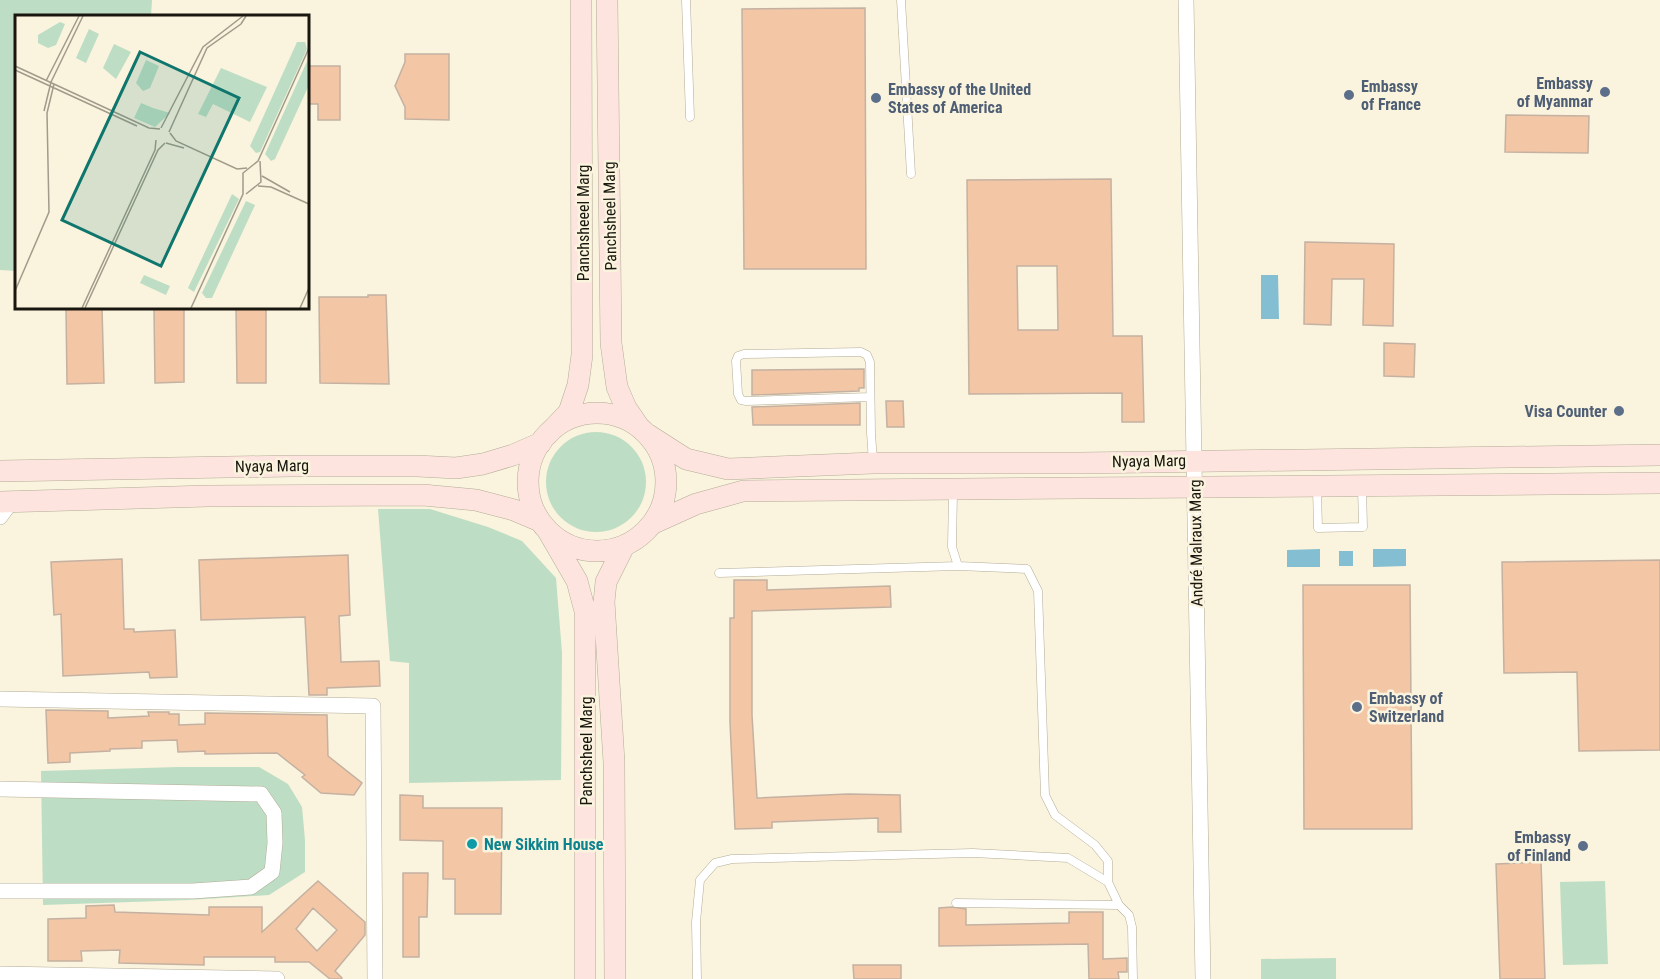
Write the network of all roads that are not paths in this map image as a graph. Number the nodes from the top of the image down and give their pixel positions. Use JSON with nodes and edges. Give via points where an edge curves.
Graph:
{"nodes":[{"id":1,"x":582,"y":0,"type":"edge"},
{"id":2,"x":607,"y":0,"type":"edge"},
{"id":3,"x":686,"y":0,"type":"edge"},
{"id":4,"x":901,"y":0,"type":"edge"},
{"id":5,"x":1186,"y":0,"type":"edge"},
{"id":6,"x":690,"y":117,"type":"dead end"},
{"id":7,"x":911,"y":174,"type":"dead end"},
{"id":8,"x":870,"y":397,"type":"junction"},
{"id":9,"x":643,"y":431,"type":"junction"},
{"id":10,"x":544,"y":439,"type":"junction"},
{"id":11,"x":1660,"y":455,"type":"edge"},
{"id":12,"x":1195,"y":460,"type":"junction"},
{"id":13,"x":873,"y":464,"type":"junction"},
{"id":14,"x":0,"y":471,"type":"edge"},
{"id":15,"x":1660,"y":483,"type":"edge"},
{"id":16,"x":1362,"y":485,"type":"junction"},
{"id":17,"x":1195,"y":486,"type":"junction"},
{"id":18,"x":1317,"y":486,"type":"junction"},
{"id":19,"x":953,"y":489,"type":"junction"},
{"id":20,"x":4,"y":507,"type":"edge"},
{"id":21,"x":654,"y":523,"type":"junction"},
{"id":22,"x":544,"y":526,"type":"junction"},
{"id":23,"x":624,"y":546,"type":"junction"},
{"id":24,"x":958,"y":566,"type":"junction"},
{"id":25,"x":719,"y":573,"type":"dead end"},
{"id":26,"x":0,"y":699,"type":"edge"},
{"id":27,"x":0,"y":789,"type":"edge"},
{"id":28,"x":1108,"y":882,"type":"junction"},
{"id":29,"x":0,"y":891,"type":"edge"},
{"id":30,"x":956,"y":903,"type":"dead end"},
{"id":31,"x":1119,"y":904,"type":"junction"},
{"id":32,"x":0,"y":974,"type":"edge"},
{"id":33,"x":278,"y":979,"type":"edge"},
{"id":34,"x":375,"y":979,"type":"edge"},
{"id":35,"x":585,"y":979,"type":"edge"},
{"id":36,"x":615,"y":979,"type":"edge"},
{"id":37,"x":697,"y":979,"type":"edge"},
{"id":38,"x":1133,"y":979,"type":"edge"},
{"id":39,"x":1203,"y":979,"type":"edge"}],
"edges":[{"from":1,"to":10,"type":"street","name":"Panchsheeel Marg","via":[[582,355],[569,412]]},
{"from":2,"to":9,"type":"street","name":"Panchsheel Marg","via":[[611,343],[617,387]]},
{"from":3,"to":6,"type":"lane"},
{"from":4,"to":7,"type":"lane"},
{"from":5,"to":12,"type":"street","name":"André Malraux Marg"},
{"from":8,"to":8,"type":"lane","via":[[870,362],[861,352],[744,354],[736,361],[741,400]]},
{"from":8,"to":13,"type":"lane"},
{"from":9,"to":10,"type":"street","via":[[621,417],[601,413],[563,422]]},
{"from":9,"to":13,"type":"street","name":"Nyaya Marg","via":[[686,459],[728,469]]},
{"from":9,"to":21,"type":"street","via":[[660,454],[666,477],[664,501]]},
{"from":10,"to":14,"type":"street","name":"Nyaya Marg","via":[[483,465],[456,468],[291,466]]},
{"from":10,"to":22,"type":"street","via":[[531,461],[528,482],[531,503]]},
{"from":11,"to":12,"type":"street","name":"Nyaya Marg"},
{"from":12,"to":13,"type":"street","name":"Nyaya Marg"},
{"from":12,"to":17,"type":"street","name":"André Malraux Marg"},
{"from":15,"to":16,"type":"street","name":"Nyaya Marg"},
{"from":16,"to":18,"type":"street","name":"Nyaya Marg"},
{"from":16,"to":18,"type":"lane","via":[[1363,527],[1318,528]]},
{"from":17,"to":18,"type":"street","name":"Nyaya Marg"},
{"from":17,"to":19,"type":"street","name":"Nyaya Marg"},
{"from":17,"to":39,"type":"street","name":"André Malraux Marg"},
{"from":19,"to":21,"type":"street","name":"Nyaya Marg","via":[[743,491],[696,504]]},
{"from":19,"to":24,"type":"lane","via":[[952,547]]},
{"from":20,"to":22,"type":"street","name":"Nyaya Marg","via":[[208,496],[423,495],[476,500],[514,510]]},
{"from":21,"to":23,"type":"street"},
{"from":22,"to":23,"type":"street","via":[[571,546],[597,552]]},
{"from":22,"to":35,"type":"street","name":"Panchsheel Marg","via":[[577,581],[585,610]]},
{"from":23,"to":36,"type":"street","name":"Panchsheel Marg","via":[[606,582],[604,602],[614,762]]},
{"from":24,"to":25,"type":"lane"},
{"from":24,"to":28,"type":"lane","via":[[1027,569],[1038,591],[1045,795],[1055,815],[1095,845],[1108,861]]},
{"from":26,"to":34,"type":"street","via":[[373,706]]},
{"from":27,"to":29,"type":"street","via":[[261,794],[274,813],[275,843],[272,872],[251,887],[193,891]]},
{"from":28,"to":31,"type":"lane"},
{"from":28,"to":37,"type":"lane","via":[[1068,858],[973,853],[732,858],[715,863],[700,880]]},
{"from":30,"to":31,"type":"lane"},
{"from":31,"to":38,"type":"lane","via":[[1130,915]]},
{"from":32,"to":33,"type":"street"}]}
